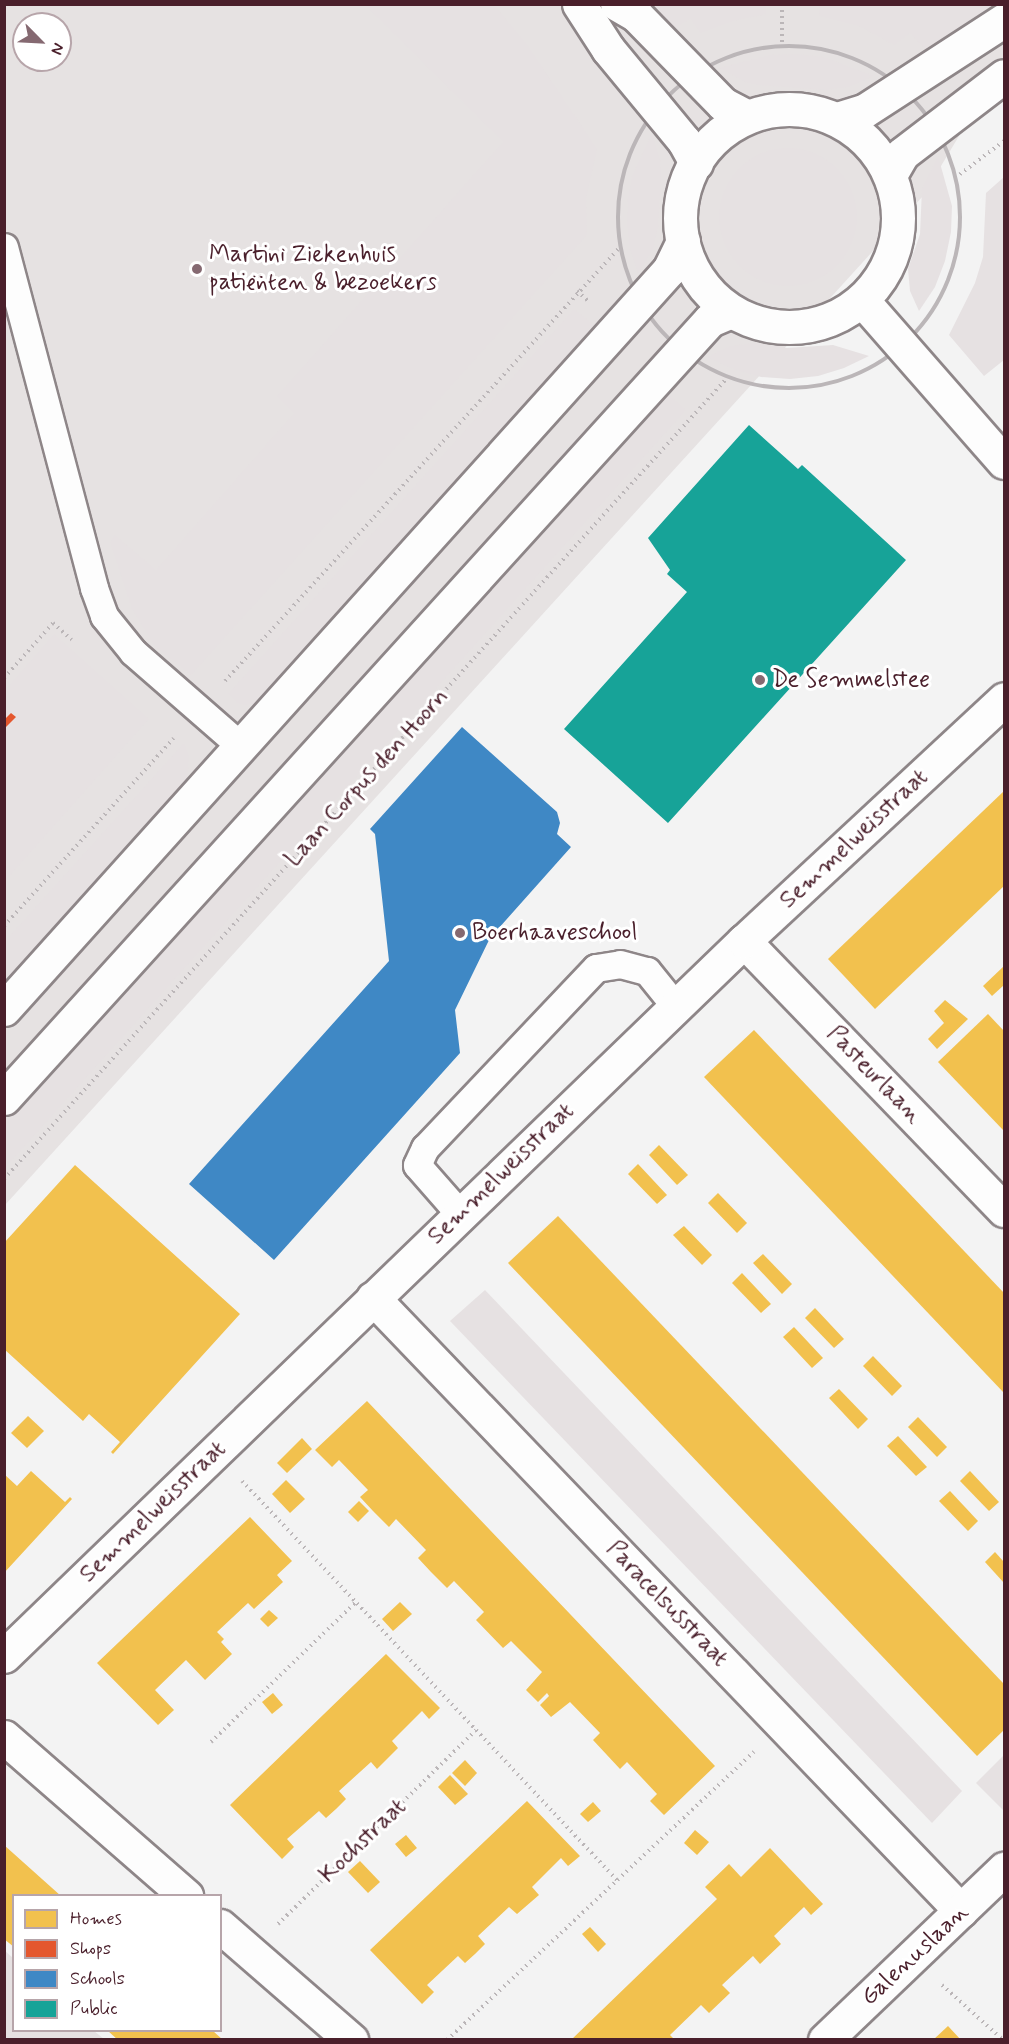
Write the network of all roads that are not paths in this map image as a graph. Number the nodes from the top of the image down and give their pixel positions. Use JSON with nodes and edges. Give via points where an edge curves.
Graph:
{"nodes":[{"id":1,"x":579,"y":4,"type":"edge"},
{"id":2,"x":617,"y":4,"type":"edge"},
{"id":3,"x":1005,"y":20,"type":"edge"},
{"id":4,"x":1005,"y":76,"type":"edge"},
{"id":5,"x":747,"y":117,"type":"junction"},
{"id":6,"x":837,"y":119,"type":"junction"},
{"id":7,"x":696,"y":162,"type":"junction"},
{"id":8,"x":890,"y":174,"type":"junction"},
{"id":9,"x":682,"y":241,"type":"junction"},
{"id":10,"x":4,"y":247,"type":"edge"},
{"id":11,"x":862,"y":300,"type":"junction"},
{"id":12,"x":731,"y":310,"type":"junction"},
{"id":13,"x":1005,"y":462,"type":"edge"},
{"id":14,"x":1005,"y":699,"type":"edge"},
{"id":15,"x":242,"y":747,"type":"junction"},
{"id":16,"x":744,"y":941,"type":"junction"},
{"id":17,"x":676,"y":1007,"type":"junction"},
{"id":18,"x":4,"y":1009,"type":"edge"},
{"id":19,"x":4,"y":1098,"type":"edge"},
{"id":20,"x":1005,"y":1210,"type":"edge"},
{"id":21,"x":460,"y":1214,"type":"junction"},
{"id":22,"x":373,"y":1298,"type":"junction"},
{"id":23,"x":4,"y":1656,"type":"edge"},
{"id":24,"x":4,"y":1737,"type":"edge"},
{"id":25,"x":1005,"y":1869,"type":"edge"},
{"id":26,"x":184,"y":1894,"type":"edge"},
{"id":27,"x":961,"y":1911,"type":"junction"},
{"id":28,"x":222,"y":1928,"type":"edge"},
{"id":29,"x":351,"y":2040,"type":"edge"},
{"id":30,"x":825,"y":2040,"type":"edge"}],
"edges":[{"from":1,"to":7,"type":"street","via":[[608,50],[684,141]]},
{"from":2,"to":5,"type":"street","via":[[636,15],[723,104]]},
{"from":3,"to":6,"type":"street","via":[[864,111]]},
{"from":4,"to":8,"type":"street","via":[[902,154]]},
{"from":5,"to":6,"type":"street","via":[[772,110],[799,109]]},
{"from":5,"to":7,"type":"street","via":[[712,140]]},
{"from":6,"to":8,"type":"street","via":[[868,142]]},
{"from":7,"to":9,"type":"street","via":[[682,201]]},
{"from":8,"to":11,"type":"street","via":[[899,215],[896,242],[880,280]]},
{"from":9,"to":12,"type":"street","via":[[700,281]]},
{"from":9,"to":15,"type":"street","via":[[669,270]]},
{"from":10,"to":15,"type":"lane","via":[[104,616],[133,652]]},
{"from":11,"to":12,"type":"street","via":[[838,316],[798,327],[770,326]]},
{"from":11,"to":13,"type":"street"},
{"from":12,"to":19,"type":"street","via":[[710,320]]},
{"from":14,"to":16,"type":"street","name":"Semmelweisstraat"},
{"from":15,"to":18,"type":"street"},
{"from":16,"to":17,"type":"street","name":"Semmelweisstraat"},
{"from":16,"to":20,"type":"street","name":"Pasteurlaan"},
{"from":17,"to":21,"type":"street","name":"Semmelweisstraat"},
{"from":17,"to":21,"type":"lane","via":[[647,971],[620,964],[596,968],[425,1148],[417,1165]]},
{"from":21,"to":22,"type":"street","name":"Semmelweisstraat"},
{"from":22,"to":23,"type":"street","name":"Semmelweisstraat"},
{"from":22,"to":27,"type":"street","name":"Paracelsusstraat"},
{"from":24,"to":26,"type":"street"},
{"from":25,"to":27,"type":"street","name":"Galenuslaan"},
{"from":27,"to":30,"type":"street","name":"Galenuslaan"},
{"from":28,"to":29,"type":"street"}]}
